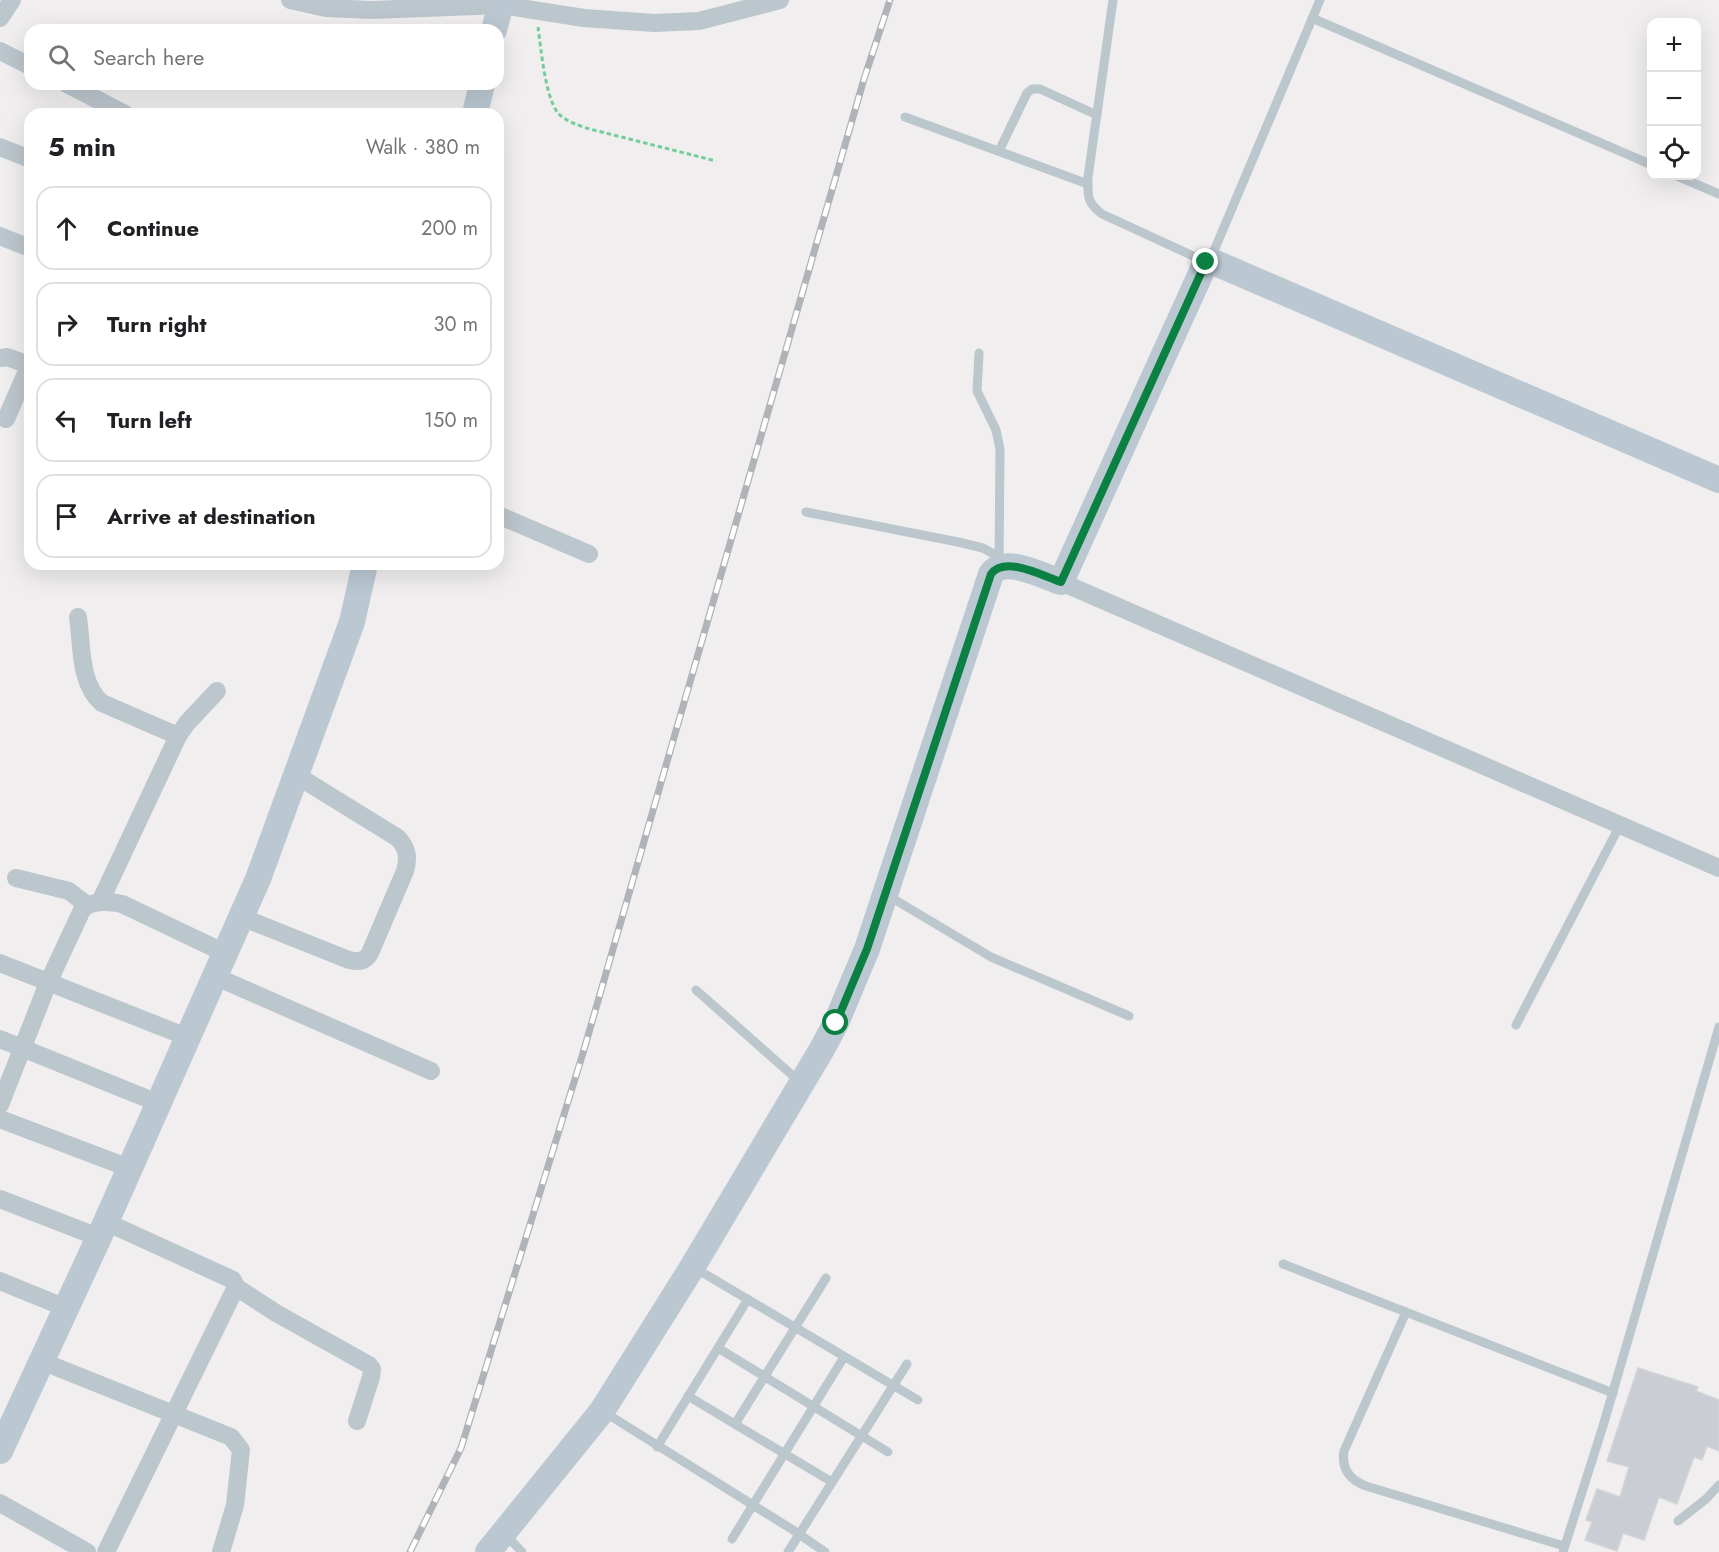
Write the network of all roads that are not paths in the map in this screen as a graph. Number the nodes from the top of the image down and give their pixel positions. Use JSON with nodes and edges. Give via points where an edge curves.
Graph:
{"nodes":[{"id":1,"x":12,"y":0,"type":"edge"},
{"id":2,"x":290,"y":0,"type":"edge"},
{"id":3,"x":780,"y":0,"type":"edge"},
{"id":4,"x":1113,"y":0,"type":"edge"},
{"id":5,"x":1320,"y":0,"type":"edge"},
{"id":6,"x":501,"y":2,"type":"edge"},
{"id":7,"x":0,"y":18,"type":"edge"},
{"id":8,"x":1312,"y":18,"type":"junction"},
{"id":9,"x":496,"y":24,"type":"edge"},
{"id":10,"x":0,"y":51,"type":"edge"},
{"id":11,"x":24,"y":63,"type":"edge"},
{"id":12,"x":79,"y":90,"type":"edge"},
{"id":13,"x":481,"y":90,"type":"edge"},
{"id":14,"x":113,"y":108,"type":"edge"},
{"id":15,"x":476,"y":108,"type":"edge"},
{"id":16,"x":1097,"y":115,"type":"junction"},
{"id":17,"x":905,"y":117,"type":"dead end"},
{"id":18,"x":0,"y":147,"type":"edge"},
{"id":19,"x":999,"y":151,"type":"junction"},
{"id":20,"x":24,"y":157,"type":"edge"},
{"id":21,"x":1647,"y":163,"type":"edge"},
{"id":22,"x":1686,"y":180,"type":"edge"},
{"id":23,"x":1088,"y":184,"type":"junction"},
{"id":24,"x":1719,"y":194,"type":"edge"},
{"id":25,"x":0,"y":236,"type":"edge"},
{"id":26,"x":24,"y":246,"type":"edge"},
{"id":27,"x":1208,"y":261,"type":"junction"},
{"id":28,"x":979,"y":353,"type":"dead end"},
{"id":29,"x":0,"y":358,"type":"edge"},
{"id":30,"x":24,"y":363,"type":"edge"},
{"id":31,"x":24,"y":378,"type":"edge"},
{"id":32,"x":6,"y":419,"type":"dead end"},
{"id":33,"x":1719,"y":480,"type":"edge"},
{"id":34,"x":806,"y":512,"type":"dead end"},
{"id":35,"x":504,"y":518,"type":"edge"},
{"id":36,"x":589,"y":554,"type":"dead end"},
{"id":37,"x":999,"y":561,"type":"junction"},
{"id":38,"x":364,"y":570,"type":"edge"},
{"id":39,"x":1061,"y":582,"type":"junction"},
{"id":40,"x":78,"y":617,"type":"dead end"},
{"id":41,"x":217,"y":691,"type":"dead end"},
{"id":42,"x":178,"y":736,"type":"junction"},
{"id":43,"x":296,"y":775,"type":"junction"},
{"id":44,"x":1620,"y":825,"type":"junction"},
{"id":45,"x":1719,"y":868,"type":"edge"},
{"id":46,"x":16,"y":878,"type":"dead end"},
{"id":47,"x":885,"y":894,"type":"junction"},
{"id":48,"x":93,"y":904,"type":"junction"},
{"id":49,"x":241,"y":916,"type":"junction"},
{"id":50,"x":225,"y":953,"type":"junction"},
{"id":51,"x":0,"y":963,"type":"edge"},
{"id":52,"x":214,"y":976,"type":"junction"},
{"id":53,"x":48,"y":983,"type":"junction"},
{"id":54,"x":696,"y":990,"type":"dead end"},
{"id":55,"x":1129,"y":1016,"type":"dead end"},
{"id":56,"x":1516,"y":1025,"type":"dead end"},
{"id":57,"x":1719,"y":1027,"type":"edge"},
{"id":58,"x":187,"y":1036,"type":"junction"},
{"id":59,"x":0,"y":1039,"type":"edge"},
{"id":60,"x":23,"y":1048,"type":"junction"},
{"id":61,"x":431,"y":1071,"type":"dead end"},
{"id":62,"x":802,"y":1083,"type":"junction"},
{"id":63,"x":158,"y":1103,"type":"junction"},
{"id":64,"x":0,"y":1105,"type":"edge"},
{"id":65,"x":0,"y":1119,"type":"edge"},
{"id":66,"x":129,"y":1168,"type":"junction"},
{"id":67,"x":0,"y":1198,"type":"edge"},
{"id":68,"x":102,"y":1229,"type":"junction"},
{"id":69,"x":1283,"y":1264,"type":"dead end"},
{"id":70,"x":693,"y":1266,"type":"junction"},
{"id":71,"x":826,"y":1278,"type":"dead end"},
{"id":72,"x":0,"y":1281,"type":"edge"},
{"id":73,"x":236,"y":1287,"type":"junction"},
{"id":74,"x":748,"y":1299,"type":"junction"},
{"id":75,"x":66,"y":1308,"type":"junction"},
{"id":76,"x":1406,"y":1312,"type":"junction"},
{"id":77,"x":795,"y":1327,"type":"junction"},
{"id":78,"x":718,"y":1348,"type":"junction"},
{"id":79,"x":844,"y":1357,"type":"junction"},
{"id":80,"x":41,"y":1361,"type":"junction"},
{"id":81,"x":907,"y":1364,"type":"dead end"},
{"id":82,"x":765,"y":1376,"type":"junction"},
{"id":83,"x":893,"y":1385,"type":"junction"},
{"id":84,"x":1613,"y":1393,"type":"junction"},
{"id":85,"x":688,"y":1396,"type":"junction"},
{"id":86,"x":918,"y":1400,"type":"dead end"},
{"id":87,"x":814,"y":1405,"type":"junction"},
{"id":88,"x":602,"y":1411,"type":"junction"},
{"id":89,"x":175,"y":1413,"type":"junction"},
{"id":90,"x":357,"y":1421,"type":"dead end"},
{"id":91,"x":735,"y":1424,"type":"junction"},
{"id":92,"x":861,"y":1435,"type":"junction"},
{"id":93,"x":657,"y":1447,"type":"junction"},
{"id":94,"x":0,"y":1451,"type":"edge"},
{"id":95,"x":888,"y":1452,"type":"dead end"},
{"id":96,"x":783,"y":1454,"type":"junction"},
{"id":97,"x":832,"y":1482,"type":"junction"},
{"id":98,"x":1719,"y":1485,"type":"edge"},
{"id":99,"x":0,"y":1503,"type":"edge"},
{"id":100,"x":752,"y":1504,"type":"junction"},
{"id":101,"x":1678,"y":1521,"type":"dead end"},
{"id":102,"x":504,"y":1533,"type":"junction"},
{"id":103,"x":799,"y":1534,"type":"junction"},
{"id":104,"x":732,"y":1539,"type":"dead end"},
{"id":105,"x":1564,"y":1549,"type":"edge"},
{"id":106,"x":87,"y":1552,"type":"edge"},
{"id":107,"x":106,"y":1552,"type":"edge"},
{"id":108,"x":220,"y":1552,"type":"edge"},
{"id":109,"x":488,"y":1552,"type":"edge"},
{"id":110,"x":522,"y":1552,"type":"edge"},
{"id":111,"x":789,"y":1552,"type":"edge"},
{"id":112,"x":825,"y":1552,"type":"edge"}],
"edges":[{"from":1,"to":7,"type":"street"},
{"from":2,"to":6,"type":"street","via":[[326,9],[372,10]]},
{"from":3,"to":6,"type":"street","via":[[699,21],[654,23],[584,18]]},
{"from":4,"to":16,"type":"lane"},
{"from":5,"to":8,"type":"lane"},
{"from":6,"to":9,"type":"street"},
{"from":8,"to":21,"type":"lane"},
{"from":8,"to":27,"type":"lane"},
{"from":10,"to":11,"type":"street"},
{"from":12,"to":14,"type":"street"},
{"from":13,"to":15,"type":"street"},
{"from":16,"to":19,"type":"lane","via":[[1032,89]]},
{"from":16,"to":23,"type":"lane"},
{"from":17,"to":19,"type":"lane"},
{"from":18,"to":20,"type":"street"},
{"from":19,"to":23,"type":"lane"},
{"from":22,"to":24,"type":"lane"},
{"from":23,"to":27,"type":"lane","via":[[1092,207],[1102,214]]},
{"from":25,"to":26,"type":"street"},
{"from":27,"to":33,"type":"street"},
{"from":27,"to":39,"type":"street"},
{"from":28,"to":37,"type":"lane","via":[[977,391],[996,430],[1000,449]]},
{"from":29,"to":30,"type":"street"},
{"from":31,"to":32,"type":"street"},
{"from":34,"to":37,"type":"lane","via":[[983,548]]},
{"from":35,"to":36,"type":"street"},
{"from":37,"to":39,"type":"street"},
{"from":37,"to":47,"type":"street","via":[[991,574]]},
{"from":38,"to":43,"type":"street","via":[[352,622]]},
{"from":39,"to":44,"type":"street"},
{"from":40,"to":42,"type":"street","via":[[86,678],[93,696]]},
{"from":41,"to":42,"type":"street"},
{"from":42,"to":48,"type":"street"},
{"from":43,"to":49,"type":"street"},
{"from":43,"to":49,"type":"street","via":[[398,837],[406,851],[405,871],[370,953],[362,961],[349,960]]},
{"from":44,"to":45,"type":"street"},
{"from":44,"to":56,"type":"lane"},
{"from":46,"to":48,"type":"street","via":[[69,891]]},
{"from":47,"to":55,"type":"lane","via":[[991,957]]},
{"from":47,"to":62,"type":"street","via":[[836,1023]]},
{"from":48,"to":50,"type":"street","via":[[122,904]]},
{"from":48,"to":53,"type":"street","via":[[82,910]]},
{"from":49,"to":50,"type":"street"},
{"from":50,"to":52,"type":"street"},
{"from":51,"to":53,"type":"street"},
{"from":52,"to":58,"type":"street"},
{"from":52,"to":61,"type":"street"},
{"from":53,"to":58,"type":"street"},
{"from":53,"to":60,"type":"street"},
{"from":54,"to":62,"type":"lane"},
{"from":57,"to":84,"type":"lane"},
{"from":58,"to":63,"type":"street"},
{"from":59,"to":60,"type":"street"},
{"from":60,"to":63,"type":"street"},
{"from":60,"to":64,"type":"street"},
{"from":62,"to":70,"type":"street"},
{"from":63,"to":66,"type":"street"},
{"from":65,"to":66,"type":"street"},
{"from":66,"to":68,"type":"street"},
{"from":67,"to":68,"type":"street"},
{"from":68,"to":73,"type":"street","via":[[233,1280]]},
{"from":68,"to":75,"type":"street"},
{"from":69,"to":76,"type":"lane"},
{"from":70,"to":74,"type":"lane"},
{"from":70,"to":88,"type":"street"},
{"from":71,"to":77,"type":"lane"},
{"from":72,"to":75,"type":"street"},
{"from":73,"to":89,"type":"street"},
{"from":73,"to":90,"type":"street","via":[[369,1365],[371,1377]]},
{"from":74,"to":77,"type":"lane"},
{"from":74,"to":78,"type":"lane"},
{"from":75,"to":80,"type":"street"},
{"from":76,"to":84,"type":"lane"},
{"from":76,"to":105,"type":"lane","via":[[1344,1451],[1348,1474],[1366,1486]]},
{"from":77,"to":79,"type":"lane"},
{"from":77,"to":82,"type":"lane"},
{"from":78,"to":82,"type":"lane"},
{"from":78,"to":85,"type":"lane"},
{"from":79,"to":83,"type":"lane"},
{"from":79,"to":87,"type":"lane"},
{"from":80,"to":89,"type":"street"},
{"from":80,"to":94,"type":"street"},
{"from":81,"to":83,"type":"lane"},
{"from":82,"to":87,"type":"lane"},
{"from":82,"to":91,"type":"lane"},
{"from":83,"to":86,"type":"lane"},
{"from":83,"to":92,"type":"lane"},
{"from":84,"to":105,"type":"lane"},
{"from":85,"to":91,"type":"lane"},
{"from":85,"to":93,"type":"lane"},
{"from":87,"to":92,"type":"lane"},
{"from":87,"to":96,"type":"lane"},
{"from":88,"to":93,"type":"lane"},
{"from":88,"to":102,"type":"street"},
{"from":89,"to":107,"type":"street"},
{"from":89,"to":108,"type":"street","via":[[231,1437],[241,1450],[235,1505]]},
{"from":91,"to":96,"type":"lane"},
{"from":92,"to":95,"type":"lane"},
{"from":92,"to":97,"type":"lane"},
{"from":93,"to":100,"type":"lane"},
{"from":96,"to":97,"type":"lane"},
{"from":96,"to":100,"type":"lane"},
{"from":97,"to":103,"type":"lane"},
{"from":98,"to":101,"type":"lane"},
{"from":99,"to":106,"type":"street"},
{"from":100,"to":103,"type":"lane"},
{"from":100,"to":104,"type":"lane"},
{"from":102,"to":109,"type":"street"},
{"from":102,"to":110,"type":"lane"},
{"from":103,"to":111,"type":"lane"},
{"from":103,"to":112,"type":"lane"}]}
